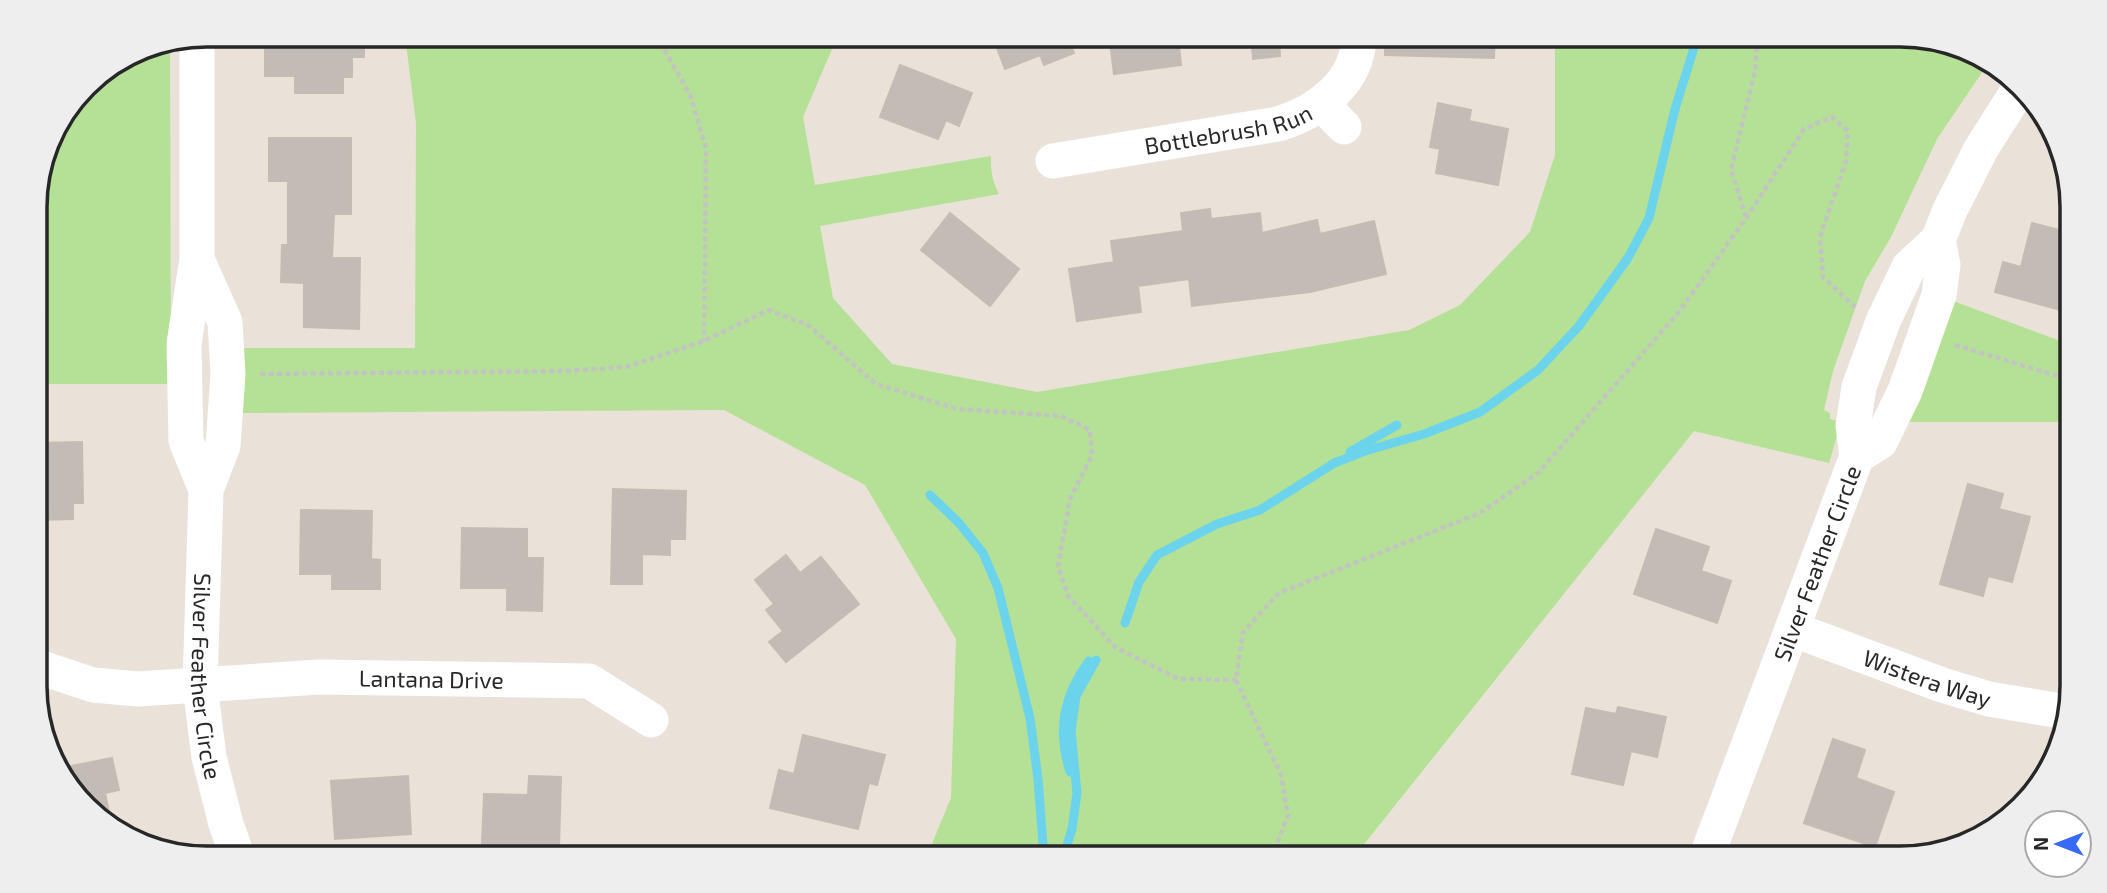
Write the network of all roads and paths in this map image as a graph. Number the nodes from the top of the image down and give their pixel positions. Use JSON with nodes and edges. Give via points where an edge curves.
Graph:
{"nodes":[{"id":1,"x":1356,"y":47,"type":"edge"},
{"id":2,"x":1757,"y":47,"type":"edge"},
{"id":3,"x":197,"y":48,"type":"edge"},
{"id":4,"x":663,"y":48,"type":"edge"},
{"id":5,"x":2015,"y":96,"type":"edge"},
{"id":6,"x":1053,"y":161,"type":"dead end"},
{"id":7,"x":1747,"y":218,"type":"junction"},
{"id":8,"x":197,"y":259,"type":"junction"},
{"id":9,"x":1862,"y":312,"type":"dead end"},
{"id":10,"x":704,"y":341,"type":"junction"},
{"id":11,"x":1947,"y":342,"type":"dead end"},
{"id":12,"x":228,"y":374,"type":"junction"},
{"id":13,"x":2060,"y":377,"type":"edge"},
{"id":14,"x":206,"y":490,"type":"junction"},
{"id":15,"x":1792,"y":629,"type":"junction"},
{"id":16,"x":47,"y":670,"type":"edge"},
{"id":17,"x":1236,"y":680,"type":"junction"},
{"id":18,"x":200,"y":686,"type":"junction"},
{"id":19,"x":2058,"y":710,"type":"edge"},
{"id":20,"x":651,"y":720,"type":"dead end"},
{"id":21,"x":1276,"y":845,"type":"edge"},
{"id":22,"x":1711,"y":845,"type":"edge"},
{"id":23,"x":234,"y":846,"type":"edge"}],
"edges":[{"from":1,"to":6,"type":"street","name":"Bottlebrush Run","via":[[1352,66],[1339,86],[1333,115],[1299,117]]},
{"from":2,"to":7,"type":"path","via":[[1731,170]]},
{"from":3,"to":8,"type":"street","name":"Silver Feather Circle"},
{"from":4,"to":10,"type":"path","via":[[690,95],[706,148]]},
{"from":5,"to":15,"type":"street","name":"Silver Feather Circle","via":[[1981,149],[1938,240],[1909,267],[1884,319],[1859,387],[1853,426],[1857,456]]},
{"from":7,"to":9,"type":"path","via":[[1804,128],[1832,117],[1848,131],[1846,161],[1820,237],[1824,277]]},
{"from":7,"to":17,"type":"path","via":[[1678,313],[1538,473],[1480,513],[1279,593],[1243,632]]},
{"from":8,"to":12,"type":"street","name":"Silver Feather Circle","via":[[225,322]]},
{"from":8,"to":14,"type":"street","name":"Silver Feather Circle","via":[[184,344],[186,441]]},
{"from":10,"to":12,"type":"path","via":[[626,367]]},
{"from":10,"to":17,"type":"path","via":[[768,310],[808,325],[876,384],[957,409],[1061,416],[1090,430],[1092,455],[1070,499],[1058,566],[1068,596],[1115,647],[1136,658],[1179,679]]},
{"from":11,"to":13,"type":"path"},
{"from":12,"to":14,"type":"street","name":"Silver Feather Circle","via":[[223,446]]},
{"from":14,"to":18,"type":"street","name":"Silver Feather Circle"},
{"from":15,"to":19,"type":"street","name":"Wistera Way","via":[[1977,695]]},
{"from":15,"to":22,"type":"street","name":"Silver Feather Circle"},
{"from":16,"to":18,"type":"street","name":"Lantana Drive","via":[[93,685],[138,690]]},
{"from":17,"to":21,"type":"path","via":[[1281,775],[1288,816]]},
{"from":18,"to":20,"type":"street","name":"Lantana Drive","via":[[319,677],[589,681]]},
{"from":18,"to":23,"type":"street","name":"Silver Feather Circle","via":[[209,757]]}]}
